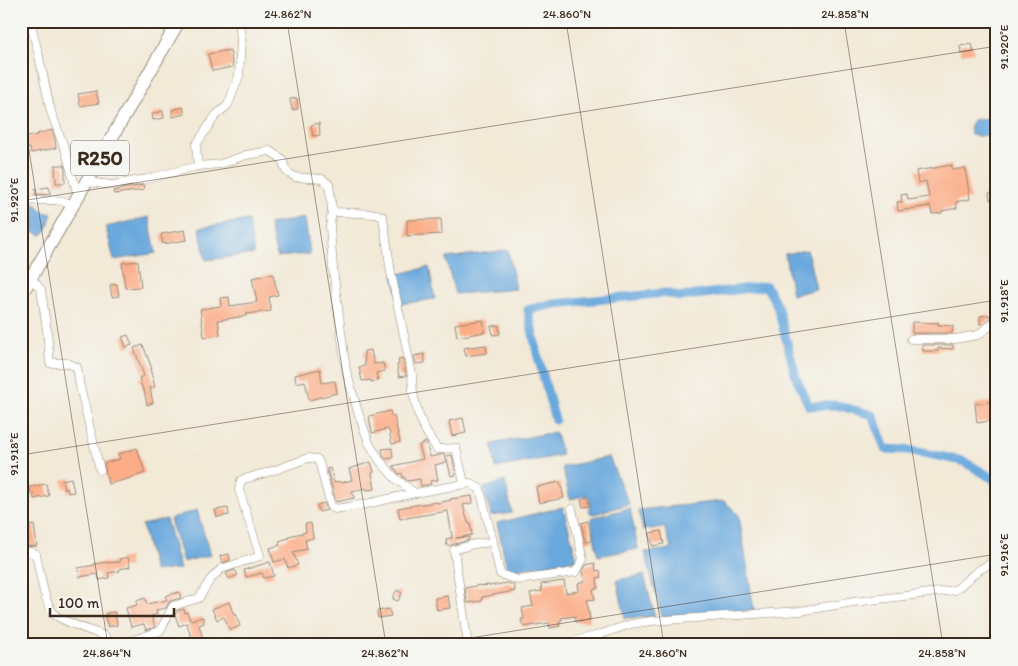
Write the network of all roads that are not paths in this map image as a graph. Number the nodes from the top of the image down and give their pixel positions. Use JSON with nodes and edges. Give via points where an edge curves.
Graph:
{"nodes":[{"id":1,"x":30,"y":21,"type":"edge"},
{"id":2,"x":171,"y":21,"type":"edge"},
{"id":3,"x":179,"y":21,"type":"edge"},
{"id":4,"x":239,"y":21,"type":"edge"},
{"id":5,"x":198,"y":166,"type":"junction"},
{"id":6,"x":81,"y":185,"type":"junction"},
{"id":7,"x":21,"y":201,"type":"edge"},
{"id":8,"x":68,"y":203,"type":"junction"},
{"id":9,"x":332,"y":209,"type":"junction"},
{"id":10,"x":26,"y":280,"type":"edge"},
{"id":11,"x":21,"y":295,"type":"edge"},
{"id":12,"x":997,"y":320,"type":"edge"},
{"id":13,"x":911,"y":339,"type":"dead end"},
{"id":14,"x":100,"y":470,"type":"dead end"},
{"id":15,"x":464,"y":483,"type":"junction"},
{"id":16,"x":415,"y":493,"type":"junction"},
{"id":17,"x":572,"y":509,"type":"dead end"},
{"id":18,"x":493,"y":542,"type":"junction"},
{"id":19,"x":21,"y":553,"type":"edge"},
{"id":20,"x":997,"y":560,"type":"edge"},
{"id":21,"x":109,"y":645,"type":"edge"},
{"id":22,"x":118,"y":645,"type":"edge"},
{"id":23,"x":468,"y":645,"type":"edge"},
{"id":24,"x":559,"y":645,"type":"edge"}],
"edges":[{"from":1,"to":6,"type":"street","via":[[51,112]]},
{"from":2,"to":6,"type":"main road","number":"R250"},
{"from":3,"to":6,"type":"main road","number":"R250"},
{"from":4,"to":5,"type":"street","via":[[239,76],[228,105],[216,115],[196,144]]},
{"from":5,"to":6,"type":"street","via":[[112,185]]},
{"from":5,"to":9,"type":"street","via":[[221,164],[270,151],[282,158],[286,171],[295,178],[322,180],[329,184]]},
{"from":6,"to":8,"type":"main road","number":"R250"},
{"from":6,"to":10,"type":"main road","number":"R250"},
{"from":7,"to":8,"type":"street"},
{"from":8,"to":10,"type":"main road","number":"R250"},
{"from":9,"to":15,"type":"street","via":[[383,217],[418,413],[437,449],[456,448]]},
{"from":9,"to":16,"type":"street","via":[[333,269],[346,370],[358,412],[369,444],[380,461]]},
{"from":10,"to":11,"type":"main road","number":"R250"},
{"from":10,"to":14,"type":"street","via":[[41,290],[50,363],[77,367]]},
{"from":12,"to":13,"type":"street","via":[[978,335],[955,339]]},
{"from":15,"to":16,"type":"street"},
{"from":15,"to":18,"type":"street","via":[[480,489]]},
{"from":16,"to":22,"type":"street","via":[[334,509],[319,462],[312,457],[242,480],[239,490],[260,556],[221,570],[199,598],[173,606],[160,631]]},
{"from":17,"to":18,"type":"street","via":[[583,559],[576,572],[518,580],[500,574]]},
{"from":18,"to":23,"type":"street","via":[[454,550]]},
{"from":19,"to":21,"type":"street","via":[[36,554],[44,594],[55,615],[105,636]]},
{"from":20,"to":24,"type":"street","via":[[955,590],[800,610],[651,620]]}]}
